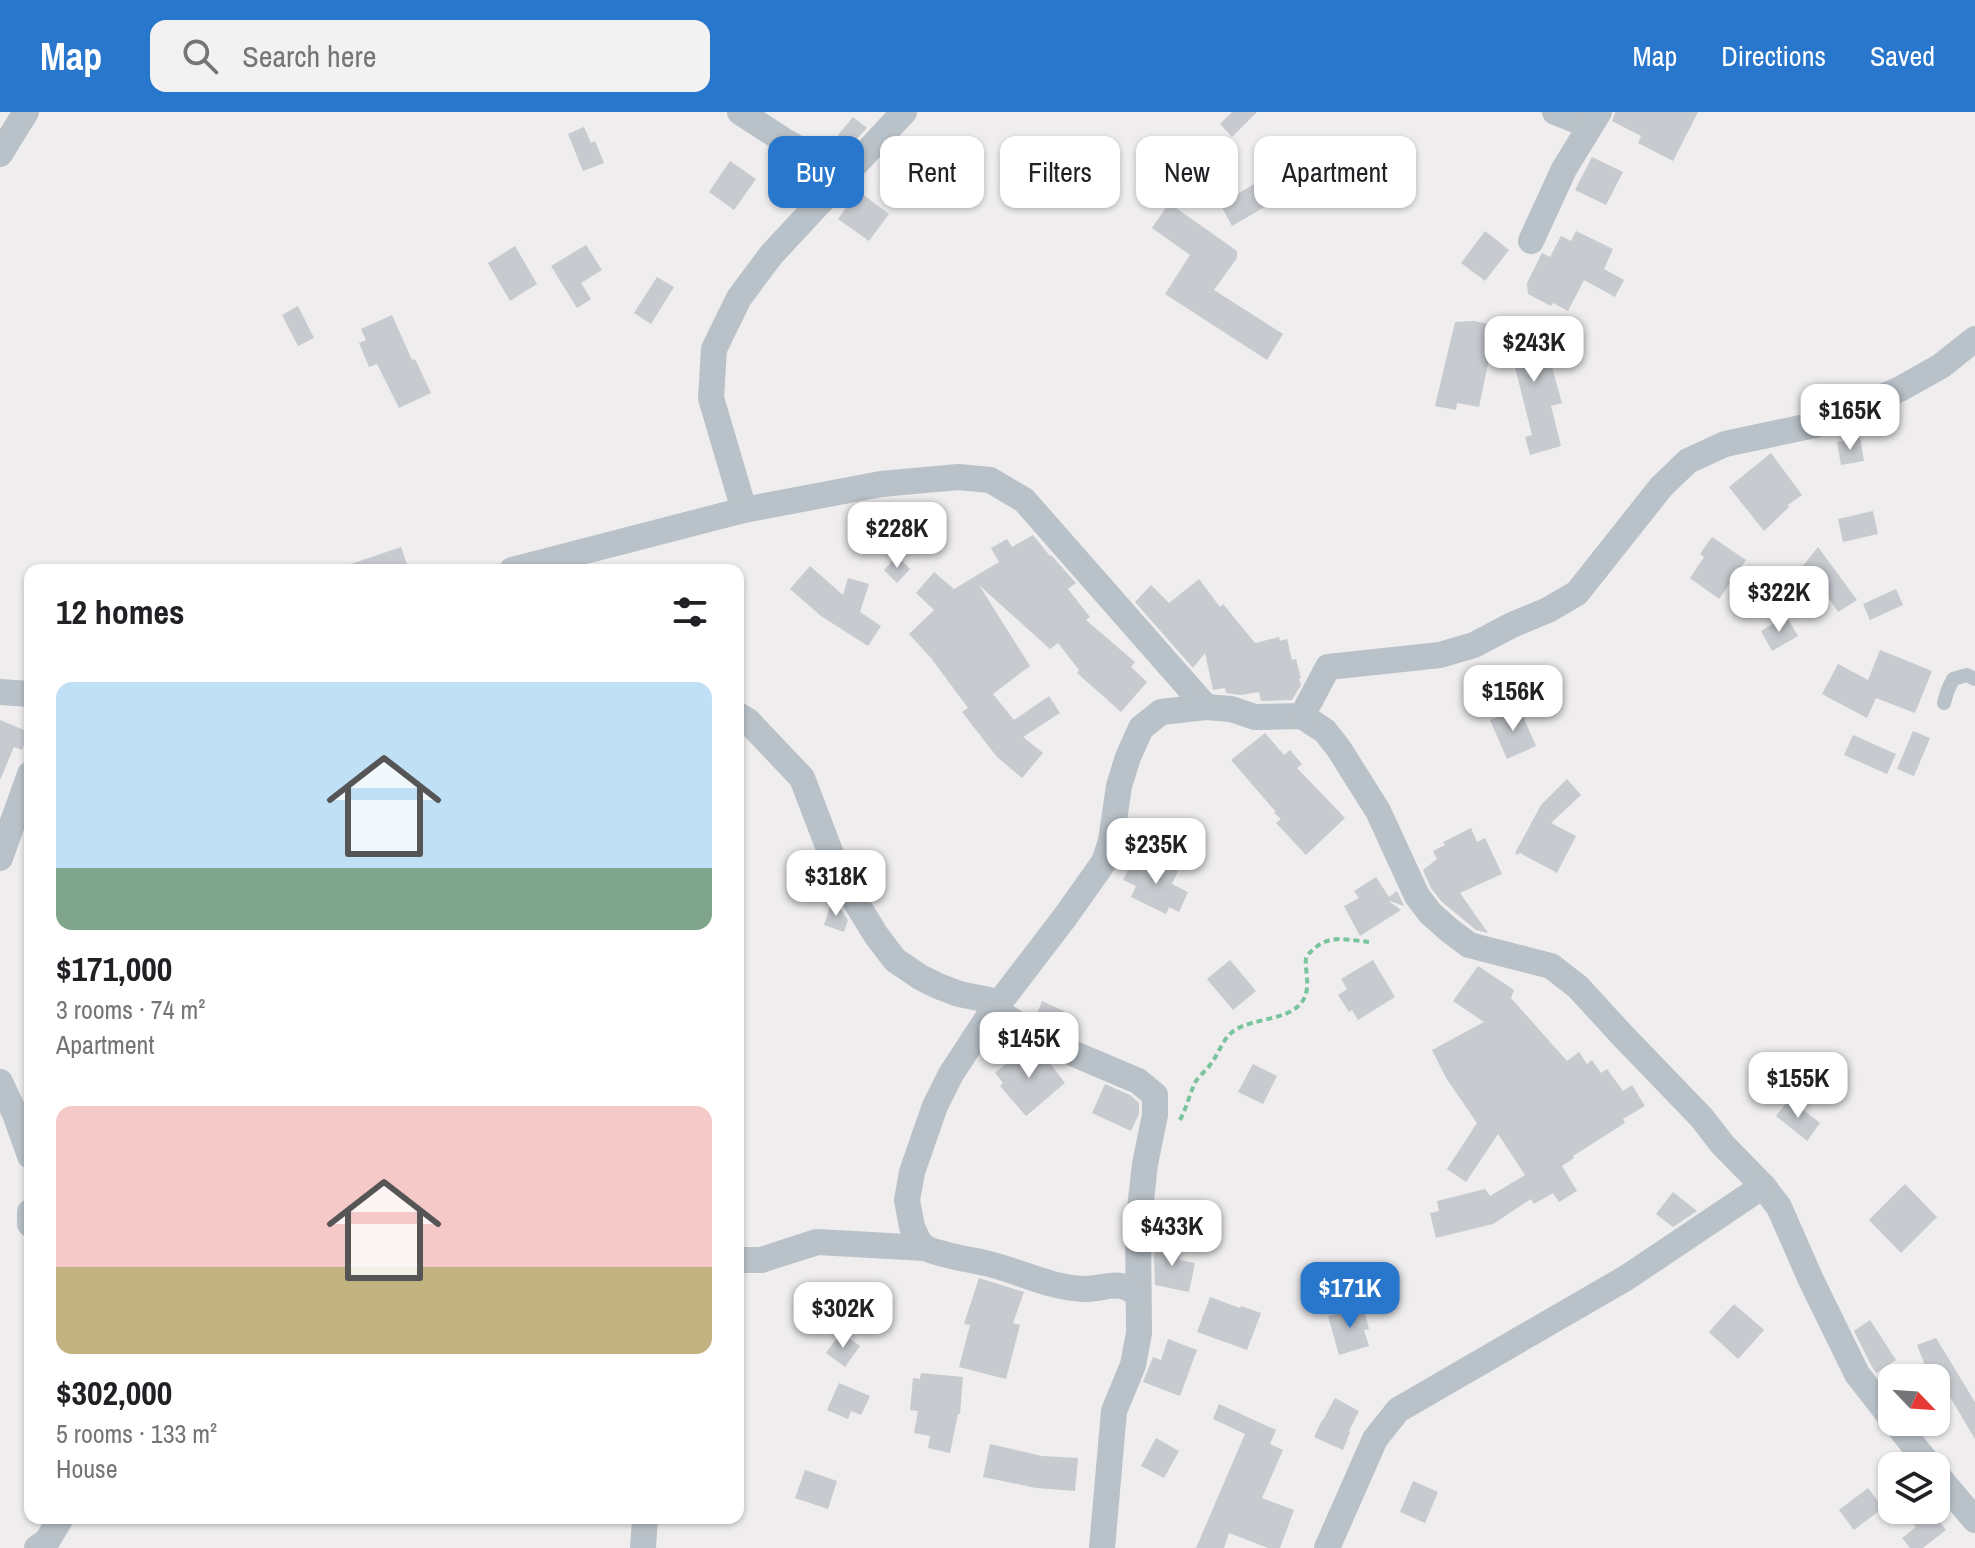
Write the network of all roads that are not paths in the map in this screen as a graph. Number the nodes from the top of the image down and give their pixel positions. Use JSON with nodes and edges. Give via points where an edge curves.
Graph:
{"nodes":[{"id":1,"x":26,"y":112,"type":"edge"},
{"id":2,"x":740,"y":112,"type":"edge"},
{"id":3,"x":904,"y":112,"type":"edge"},
{"id":4,"x":1555,"y":112,"type":"edge"},
{"id":5,"x":1594,"y":119,"type":"edge"},
{"id":6,"x":777,"y":136,"type":"edge"},
{"id":7,"x":0,"y":154,"type":"edge"},
{"id":8,"x":864,"y":155,"type":"edge"},
{"id":9,"x":815,"y":208,"type":"edge"},
{"id":10,"x":1531,"y":241,"type":"dead end"},
{"id":11,"x":1975,"y":339,"type":"edge"},
{"id":12,"x":744,"y":510,"type":"junction"},
{"id":13,"x":535,"y":564,"type":"edge"},
{"id":14,"x":1975,"y":679,"type":"edge"},
{"id":15,"x":0,"y":692,"type":"edge"},
{"id":16,"x":24,"y":694,"type":"edge"},
{"id":17,"x":1944,"y":703,"type":"dead end"},
{"id":18,"x":1206,"y":707,"type":"junction"},
{"id":19,"x":1302,"y":716,"type":"junction"},
{"id":20,"x":744,"y":719,"type":"edge"},
{"id":21,"x":24,"y":791,"type":"edge"},
{"id":22,"x":0,"y":858,"type":"edge"},
{"id":23,"x":995,"y":1010,"type":"junction"},
{"id":24,"x":0,"y":1082,"type":"edge"},
{"id":25,"x":24,"y":1139,"type":"edge"},
{"id":26,"x":1763,"y":1186,"type":"junction"},
{"id":27,"x":925,"y":1248,"type":"junction"},
{"id":28,"x":744,"y":1260,"type":"edge"},
{"id":29,"x":1138,"y":1295,"type":"junction"},
{"id":30,"x":1878,"y":1401,"type":"edge"},
{"id":31,"x":1906,"y":1436,"type":"edge"},
{"id":32,"x":1919,"y":1452,"type":"edge"},
{"id":33,"x":1950,"y":1491,"type":"edge"},
{"id":34,"x":1975,"y":1520,"type":"edge"},
{"id":35,"x":57,"y":1524,"type":"edge"},
{"id":36,"x":645,"y":1524,"type":"edge"},
{"id":37,"x":37,"y":1548,"type":"edge"},
{"id":38,"x":643,"y":1548,"type":"edge"},
{"id":39,"x":1102,"y":1548,"type":"edge"},
{"id":40,"x":1327,"y":1548,"type":"edge"}],
"edges":[{"from":1,"to":7,"type":"street"},
{"from":2,"to":6,"type":"street"},
{"from":3,"to":8,"type":"street"},
{"from":4,"to":5,"type":"street"},
{"from":5,"to":10,"type":"street"},
{"from":9,"to":12,"type":"street","via":[[739,298],[714,349],[711,398]]},
{"from":11,"to":19,"type":"street","via":[[1941,366],[1844,414],[1725,444],[1688,461],[1577,593],[1474,645],[1440,655],[1328,667]]},
{"from":12,"to":13,"type":"street"},
{"from":12,"to":18,"type":"street","via":[[881,484],[958,477],[990,480],[1024,500]]},
{"from":14,"to":17,"type":"lane","via":[[1953,679]]},
{"from":15,"to":16,"type":"street"},
{"from":18,"to":19,"type":"street","via":[[1255,717]]},
{"from":18,"to":23,"type":"street","via":[[1161,712],[1141,728],[1119,786],[1104,862]]},
{"from":19,"to":26,"type":"street","via":[[1325,731],[1339,749],[1378,811],[1430,913],[1469,945],[1551,966],[1578,987]]},
{"from":20,"to":23,"type":"street","via":[[802,778],[839,875],[895,960],[938,986],[989,1000]]},
{"from":21,"to":22,"type":"street"},
{"from":23,"to":27,"type":"street","via":[[951,1074],[912,1172],[907,1200],[912,1227]]},
{"from":23,"to":29,"type":"street","via":[[1072,1053],[1138,1081],[1155,1095],[1140,1213]]},
{"from":24,"to":25,"type":"street"},
{"from":26,"to":30,"type":"street","via":[[1779,1207],[1857,1374]]},
{"from":26,"to":40,"type":"street","via":[[1626,1278],[1398,1410],[1375,1439]]},
{"from":27,"to":28,"type":"street","via":[[817,1242],[761,1260]]},
{"from":27,"to":29,"type":"street","via":[[1059,1285],[1122,1285]]},
{"from":29,"to":39,"type":"street","via":[[1133,1365],[1114,1411]]},
{"from":31,"to":32,"type":"street"},
{"from":33,"to":34,"type":"street"},
{"from":35,"to":37,"type":"street"},
{"from":36,"to":38,"type":"street"}]}
